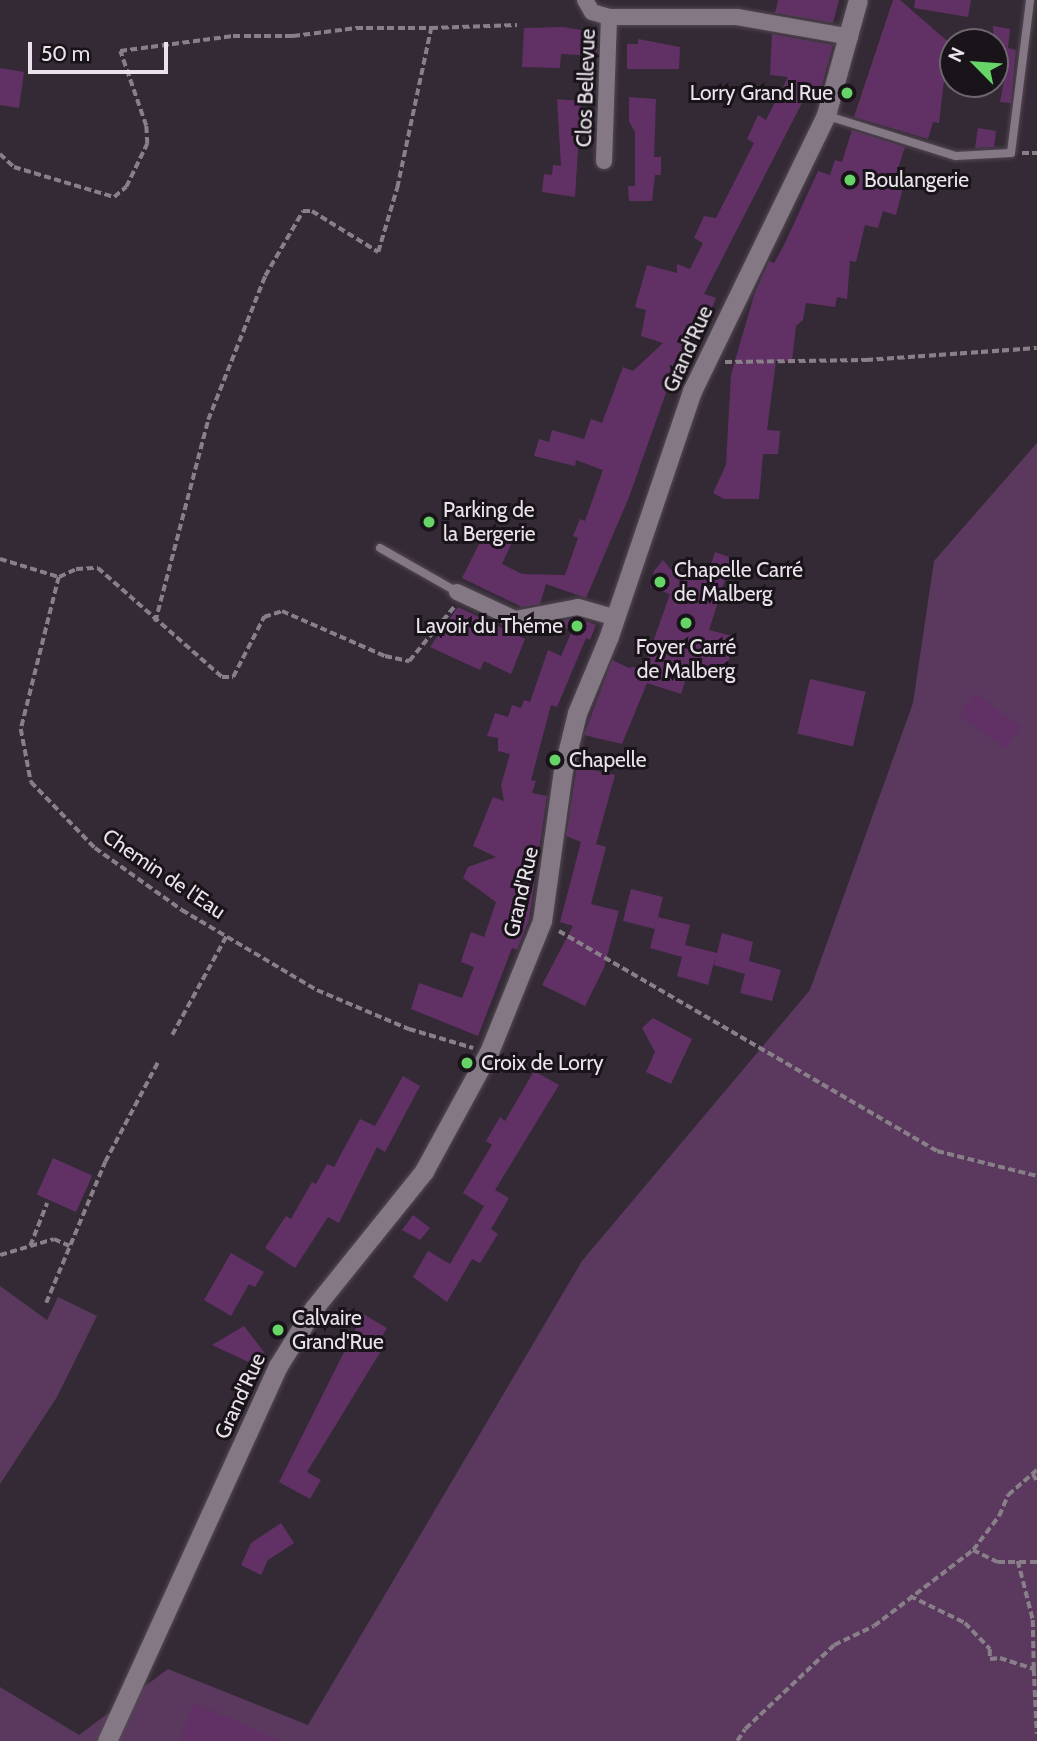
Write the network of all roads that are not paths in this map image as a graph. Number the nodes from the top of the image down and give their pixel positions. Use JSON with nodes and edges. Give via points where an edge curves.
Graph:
{"nodes":[{"id":1,"x":585,"y":0,"type":"edge"},
{"id":2,"x":858,"y":0,"type":"edge"},
{"id":3,"x":1030,"y":0,"type":"edge"},
{"id":4,"x":609,"y":17,"type":"junction"},
{"id":5,"x":850,"y":37,"type":"junction"},
{"id":6,"x":826,"y":116,"type":"junction"},
{"id":7,"x":604,"y":161,"type":"dead end"},
{"id":8,"x":380,"y":548,"type":"dead end"},
{"id":9,"x":460,"y":594,"type":"joint"},
{"id":10,"x":616,"y":618,"type":"junction"},
{"id":11,"x":107,"y":1741,"type":"edge"}],
"edges":[{"from":1,"to":4,"type":"street","via":[[592,12]]},
{"from":2,"to":5,"type":"street","name":"Grand'Rue"},
{"from":3,"to":6,"type":"lane","via":[[1011,152],[956,156]]},
{"from":4,"to":5,"type":"street","via":[[737,18]]},
{"from":4,"to":7,"type":"street","name":"Clos Bellevue"},
{"from":5,"to":6,"type":"street","name":"Grand'Rue"},
{"from":6,"to":10,"type":"street","name":"Grand'Rue","via":[[692,391]]},
{"from":8,"to":9,"type":"lane"},
{"from":9,"to":10,"type":"street","via":[[515,619],[578,607]]},
{"from":10,"to":11,"type":"street","name":"Grand'Rue","via":[[571,731],[542,921],[489,1052],[424,1171],[314,1308],[278,1366]]}]}
